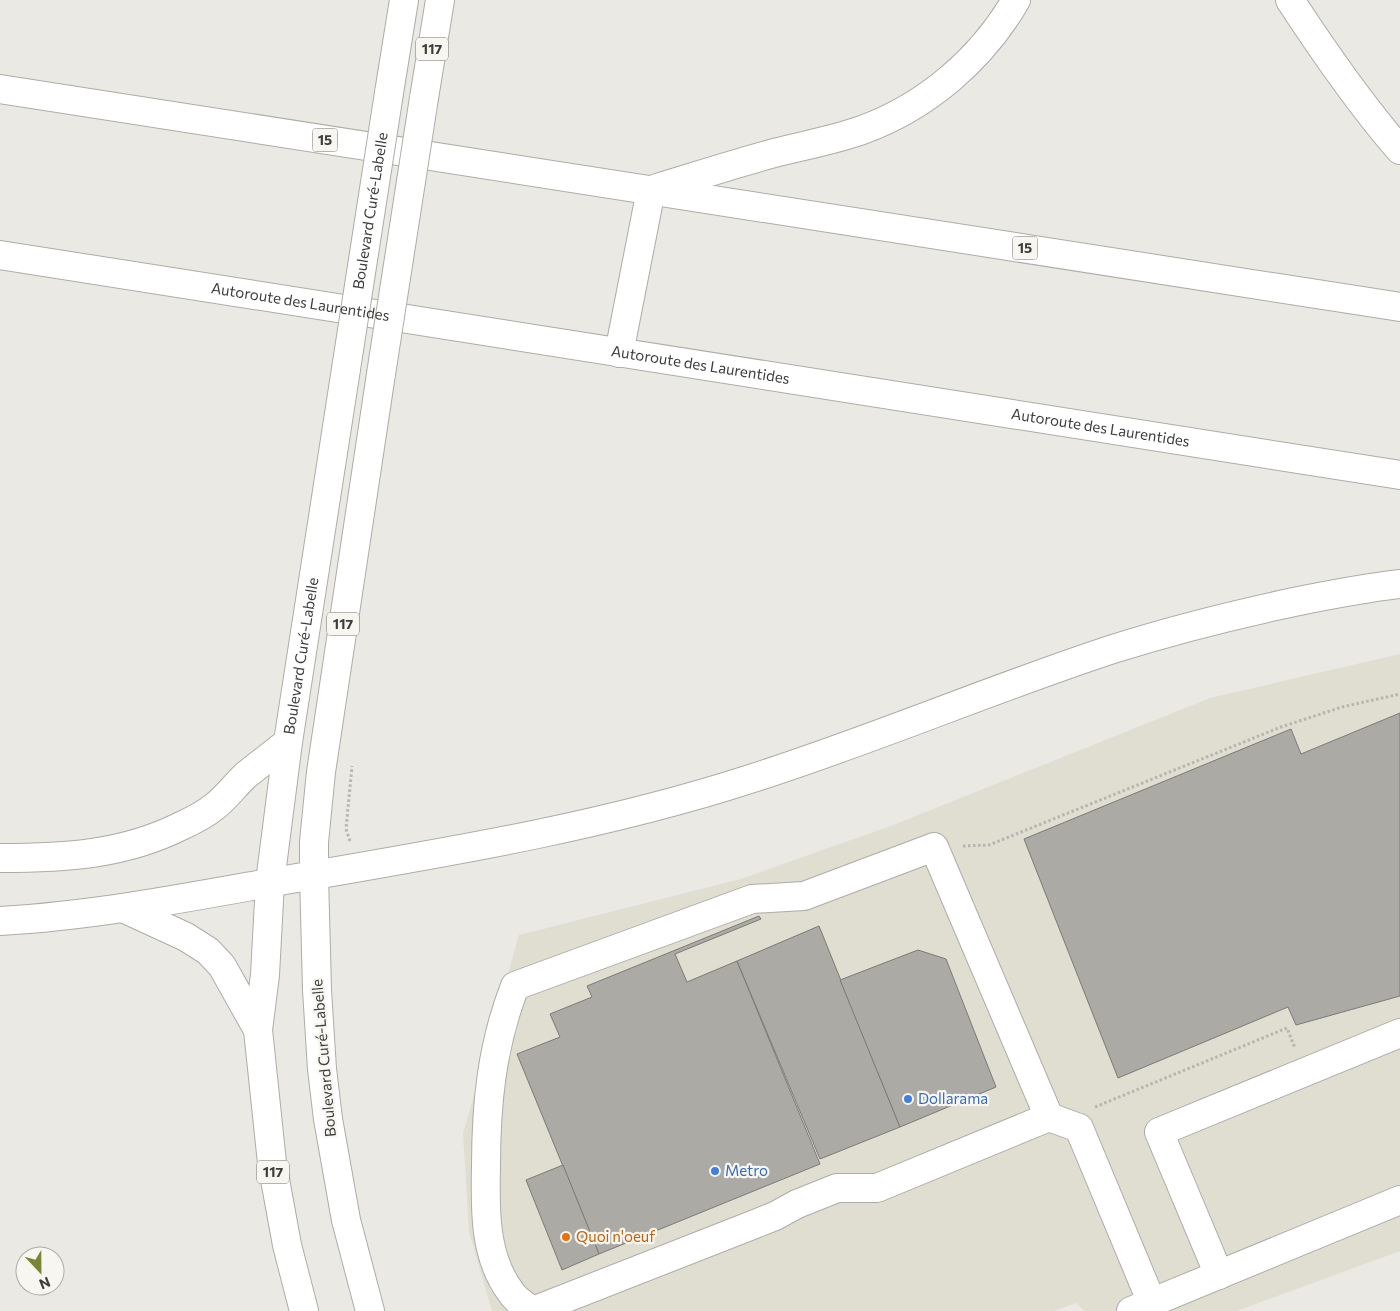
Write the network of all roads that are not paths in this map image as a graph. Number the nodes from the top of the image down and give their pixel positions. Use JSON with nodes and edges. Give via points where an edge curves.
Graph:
{"nodes":[{"id":1,"x":404,"y":0,"type":"edge"},
{"id":2,"x":440,"y":0,"type":"edge"},
{"id":3,"x":1016,"y":0,"type":"edge"},
{"id":4,"x":1290,"y":0,"type":"edge"},
{"id":5,"x":0,"y":89,"type":"edge"},
{"id":6,"x":1400,"y":150,"type":"edge"},
{"id":7,"x":650,"y":190,"type":"junction"},
{"id":8,"x":0,"y":255,"type":"edge"},
{"id":9,"x":0,"y":268,"type":"edge"},
{"id":10,"x":111,"y":273,"type":"junction"},
{"id":11,"x":1400,"y":307,"type":"edge"},
{"id":12,"x":619,"y":353,"type":"junction"},
{"id":13,"x":1400,"y":474,"type":"edge"},
{"id":14,"x":1400,"y":584,"type":"edge"},
{"id":15,"x":288,"y":742,"type":"junction"},
{"id":16,"x":0,"y":858,"type":"edge"},
{"id":17,"x":314,"y":875,"type":"junction"},
{"id":18,"x":270,"y":882,"type":"junction"},
{"id":19,"x":123,"y":908,"type":"junction"},
{"id":20,"x":0,"y":921,"type":"edge"},
{"id":21,"x":258,"y":1030,"type":"junction"},
{"id":22,"x":1400,"y":1033,"type":"edge"},
{"id":23,"x":1049,"y":1117,"type":"junction"},
{"id":24,"x":1400,"y":1200,"type":"edge"},
{"id":25,"x":1219,"y":1275,"type":"junction"},
{"id":26,"x":1142,"y":1307,"type":"edge"},
{"id":27,"x":304,"y":1311,"type":"edge"},
{"id":28,"x":370,"y":1311,"type":"edge"}],
"edges":[{"from":1,"to":15,"type":"main road","name":"Boulevard Curé-Labelle","number":"117","bridge":true},
{"from":2,"to":17,"type":"main road","name":"Boulevard Curé-Labelle","number":"117","bridge":true,"via":[[321,772]]},
{"from":3,"to":7,"type":"main road","via":[[1001,26],[967,63],[904,111],[835,139],[778,152]]},
{"from":4,"to":6,"type":"main road"},
{"from":5,"to":7,"type":"main road","number":"15"},
{"from":7,"to":11,"type":"main road","number":"15"},
{"from":7,"to":12,"type":"main road"},
{"from":8,"to":10,"type":"main road","name":"Autoroute des Laurentides"},
{"from":9,"to":10,"type":"main road"},
{"from":10,"to":12,"type":"main road","name":"Autoroute des Laurentides"},
{"from":12,"to":13,"type":"main road","name":"Autoroute des Laurentides"},
{"from":14,"to":17,"type":"main road","via":[[1243,613],[1159,635],[753,778],[652,808],[528,836]]},
{"from":15,"to":16,"type":"main road","via":[[244,777],[214,808],[169,832],[118,850],[58,857]]},
{"from":15,"to":18,"type":"main road","name":"Boulevard Curé-Labelle","number":"117"},
{"from":17,"to":18,"type":"main road"},
{"from":17,"to":28,"type":"main road","name":"Boulevard Curé-Labelle","number":"117","via":[[320,1044],[328,1119],[346,1220]]},
{"from":18,"to":19,"type":"main road"},
{"from":18,"to":21,"type":"main road","name":"Boulevard Curé-Labelle","number":"117","via":[[265,975]]},
{"from":19,"to":20,"type":"main road"},
{"from":19,"to":21,"type":"main road","via":[[186,937],[208,951],[222,966]]},
{"from":21,"to":27,"type":"main road","name":"Boulevard Curé-Labelle","number":"117","via":[[272,1163],[287,1245]]},
{"from":22,"to":25,"type":"main road","via":[[1159,1132]]},
{"from":23,"to":23,"type":"main road","via":[[877,1188],[837,1188],[775,1216],[533,1311],[510,1292],[491,1248],[486,1214],[488,1100],[501,1026],[514,986],[752,899],[804,896],[934,846]]},
{"from":23,"to":26,"type":"main road","via":[[1079,1128]]},
{"from":24,"to":25,"type":"main road"},
{"from":25,"to":26,"type":"main road"}]}
